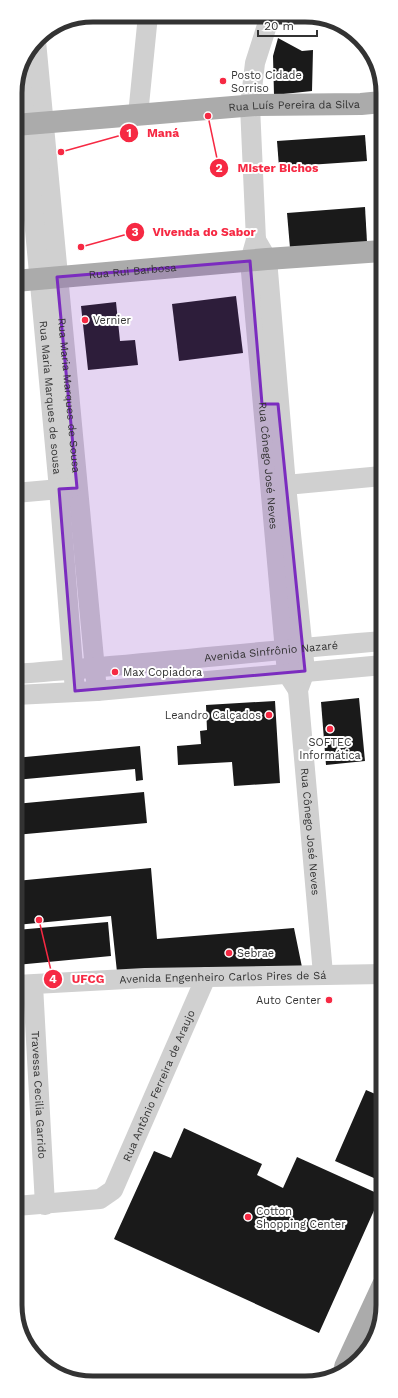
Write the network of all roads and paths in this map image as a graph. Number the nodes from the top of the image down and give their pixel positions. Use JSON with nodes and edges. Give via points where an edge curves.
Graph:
{"nodes":[{"id":1,"x":147,"y":22,"type":"edge"},
{"id":2,"x":268,"y":22,"type":"edge"},
{"id":3,"x":35,"y":52,"type":"edge"},
{"id":4,"x":23,"y":86,"type":"edge"},
{"id":5,"x":376,"y":102,"type":"edge"},
{"id":6,"x":250,"y":106,"type":"junction"},
{"id":7,"x":138,"y":115,"type":"junction"},
{"id":8,"x":28,"y":124,"type":"edge"},
{"id":9,"x":376,"y":251,"type":"edge"},
{"id":10,"x":259,"y":260,"type":"junction"},
{"id":11,"x":48,"y":278,"type":"junction"},
{"id":12,"x":22,"y":280,"type":"edge"},
{"id":13,"x":270,"y":404,"type":"junction"},
{"id":14,"x":376,"y":477,"type":"edge"},
{"id":15,"x":286,"y":485,"type":"junction"},
{"id":16,"x":68,"y":488,"type":"junction"},
{"id":17,"x":22,"y":492,"type":"edge"},
{"id":18,"x":376,"y":641,"type":"edge"},
{"id":19,"x":294,"y":648,"type":"junction"},
{"id":20,"x":376,"y":666,"type":"edge"},
{"id":21,"x":95,"y":669,"type":"junction"},
{"id":22,"x":73,"y":670,"type":"junction"},
{"id":23,"x":296,"y":672,"type":"junction"},
{"id":24,"x":22,"y":674,"type":"edge"},
{"id":25,"x":75,"y":691,"type":"junction"},
{"id":26,"x":96,"y":691,"type":"junction"},
{"id":27,"x":22,"y":695,"type":"edge"},
{"id":28,"x":323,"y":974,"type":"junction"},
{"id":29,"x":376,"y":974,"type":"edge"},
{"id":30,"x":206,"y":977,"type":"junction"},
{"id":31,"x":24,"y":985,"type":"edge"},
{"id":32,"x":45,"y":1205,"type":"junction"},
{"id":33,"x":22,"y":1206,"type":"edge"},
{"id":34,"x":376,"y":1300,"type":"edge"},
{"id":35,"x":347,"y":1362,"type":"edge"}],
"edges":[{"from":1,"to":7,"type":"street"},
{"from":2,"to":6,"type":"street","name":"Rua Cônego José Neves","via":[[255,63]]},
{"from":3,"to":8,"type":"street"},
{"from":4,"to":8,"type":"street"},
{"from":5,"to":6,"type":"main road","name":"Rua Luís Pereira da Silva"},
{"from":6,"to":7,"type":"main road","name":"Rua Luís Pereira da Silva"},
{"from":6,"to":10,"type":"street","name":"Rua Cônego José Neves"},
{"from":7,"to":8,"type":"main road","name":"Rua Luís Pereira da Silva"},
{"from":8,"to":11,"type":"street"},
{"from":9,"to":10,"type":"main road","name":"Rua Rui Barbosa"},
{"from":10,"to":11,"type":"main road","name":"Rua Rui Barbosa"},
{"from":10,"to":13,"type":"street","name":"Rua Cônego José Neves"},
{"from":11,"to":12,"type":"main road","name":"Rua Rui Barbosa"},
{"from":11,"to":16,"type":"street","name":"Rua Maria Marques de Sousa"},
{"from":13,"to":15,"type":"street","name":"Rua Cônego José Neves"},
{"from":13,"to":19,"type":"street","name":"Rua Cônego José Neves"},
{"from":14,"to":15,"type":"street"},
{"from":15,"to":19,"type":"street","name":"Rua Cônego José Neves"},
{"from":16,"to":17,"type":"street"},
{"from":16,"to":21,"type":"street","name":"Rua Maria Marques de Sousa"},
{"from":16,"to":22,"type":"street","name":"Rua Maria Marques de sousa"},
{"from":18,"to":19,"type":"street","name":"Avenida Sinfrônio Nazaré"},
{"from":19,"to":21,"type":"street","name":"Avenida Sinfrônio Nazaré"},
{"from":19,"to":23,"type":"street","name":"Rua Cônego José Neves"},
{"from":20,"to":23,"type":"street","name":"Avenida Sinfrônio Nazaré"},
{"from":21,"to":22,"type":"street","name":"Avenida Sinfrônio Nazaré"},
{"from":21,"to":26,"type":"street","name":"Rua Maria Marques de Sousa"},
{"from":22,"to":24,"type":"street","name":"Avenida Sinfrônio Nazaré"},
{"from":22,"to":25,"type":"street","name":"Rua Maria Marques de sousa"},
{"from":23,"to":26,"type":"street","name":"Avenida Sinfrônio Nazaré"},
{"from":23,"to":28,"type":"street","name":"Rua Cônego José Neves"},
{"from":25,"to":26,"type":"street","name":"Avenida Sinfrônio Nazaré"},
{"from":25,"to":27,"type":"street","name":"Avenida Sinfrônio Nazaré"},
{"from":28,"to":29,"type":"street","name":"Avenida Engenheiro Carlos Pires de Sá"},
{"from":28,"to":30,"type":"street","name":"Avenida Engenheiro Carlos Pires de Sá"},
{"from":30,"to":31,"type":"street","name":"Avenida Engenheiro Carlos Pires de Sá"},
{"from":30,"to":32,"type":"street","name":"Rua Antônio Ferreira de Araujo","via":[[116,1185],[100,1200]]},
{"from":31,"to":32,"type":"street","name":"Travessa Cecilia Garrido"},
{"from":32,"to":33,"type":"street"},
{"from":34,"to":35,"type":"main road"}]}
